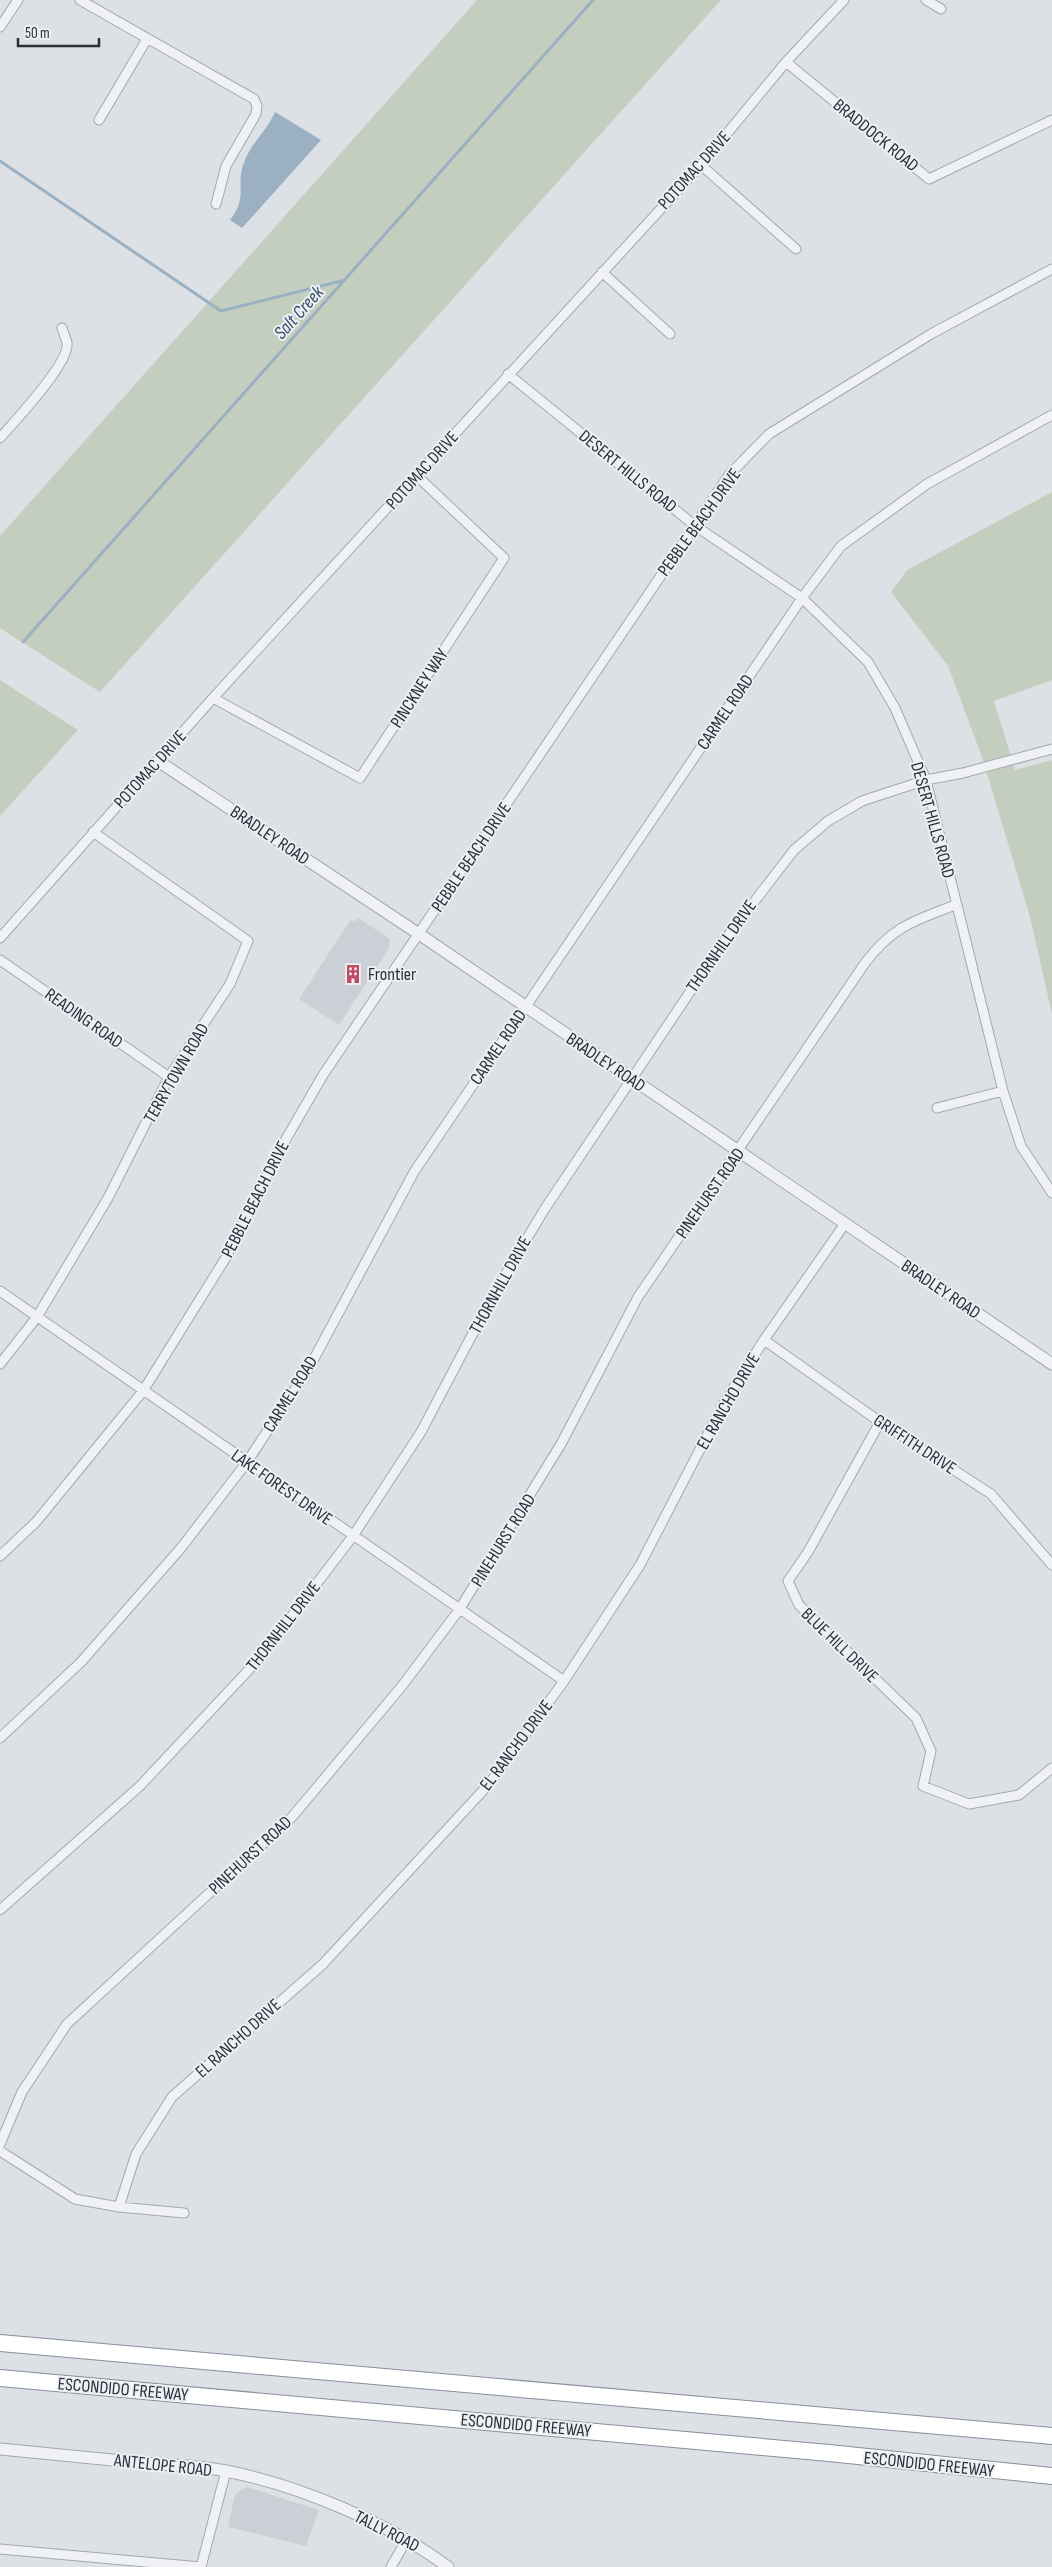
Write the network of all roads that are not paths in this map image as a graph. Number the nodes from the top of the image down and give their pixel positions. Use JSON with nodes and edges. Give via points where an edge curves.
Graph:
{"nodes":[{"id":1,"x":18,"y":0,"type":"edge"},
{"id":2,"x":80,"y":0,"type":"edge"},
{"id":3,"x":844,"y":0,"type":"edge"},
{"id":4,"x":926,"y":0,"type":"edge"},
{"id":5,"x":941,"y":9,"type":"dead end"},
{"id":6,"x":0,"y":27,"type":"edge"},
{"id":7,"x":147,"y":39,"type":"junction"},
{"id":8,"x":786,"y":62,"type":"junction"},
{"id":9,"x":100,"y":120,"type":"dead end"},
{"id":10,"x":1052,"y":120,"type":"edge"},
{"id":11,"x":701,"y":165,"type":"junction"},
{"id":12,"x":216,"y":204,"type":"dead end"},
{"id":13,"x":796,"y":249,"type":"dead end"},
{"id":14,"x":1052,"y":268,"type":"edge"},
{"id":15,"x":602,"y":272,"type":"junction"},
{"id":16,"x":62,"y":328,"type":"dead end"},
{"id":17,"x":670,"y":334,"type":"dead end"},
{"id":18,"x":508,"y":374,"type":"junction"},
{"id":19,"x":1052,"y":416,"type":"edge"},
{"id":20,"x":0,"y":438,"type":"edge"},
{"id":21,"x":417,"y":476,"type":"junction"},
{"id":22,"x":694,"y":524,"type":"junction"},
{"id":23,"x":802,"y":598,"type":"junction"},
{"id":24,"x":213,"y":698,"type":"junction"},
{"id":25,"x":1052,"y":749,"type":"edge"},
{"id":26,"x":158,"y":761,"type":"junction"},
{"id":27,"x":926,"y":780,"type":"junction"},
{"id":28,"x":93,"y":832,"type":"junction"},
{"id":29,"x":955,"y":905,"type":"junction"},
{"id":30,"x":419,"y":934,"type":"junction"},
{"id":31,"x":0,"y":938,"type":"edge"},
{"id":32,"x":0,"y":960,"type":"edge"},
{"id":33,"x":525,"y":1007,"type":"junction"},
{"id":34,"x":169,"y":1077,"type":"junction"},
{"id":35,"x":631,"y":1080,"type":"junction"},
{"id":36,"x":1003,"y":1091,"type":"junction"},
{"id":37,"x":937,"y":1108,"type":"dead end"},
{"id":38,"x":738,"y":1152,"type":"junction"},
{"id":39,"x":1052,"y":1193,"type":"edge"},
{"id":40,"x":844,"y":1225,"type":"junction"},
{"id":41,"x":0,"y":1291,"type":"edge"},
{"id":42,"x":36,"y":1317,"type":"junction"},
{"id":43,"x":764,"y":1340,"type":"junction"},
{"id":44,"x":0,"y":1364,"type":"edge"},
{"id":45,"x":1052,"y":1364,"type":"edge"},
{"id":46,"x":143,"y":1391,"type":"junction"},
{"id":47,"x":880,"y":1422,"type":"junction"},
{"id":48,"x":247,"y":1462,"type":"junction"},
{"id":49,"x":353,"y":1536,"type":"junction"},
{"id":50,"x":0,"y":1556,"type":"edge"},
{"id":51,"x":1052,"y":1565,"type":"edge"},
{"id":52,"x":459,"y":1610,"type":"junction"},
{"id":53,"x":564,"y":1681,"type":"junction"},
{"id":54,"x":0,"y":1738,"type":"edge"},
{"id":55,"x":1052,"y":1768,"type":"edge"},
{"id":56,"x":0,"y":1910,"type":"edge"},
{"id":57,"x":0,"y":2144,"type":"edge"},
{"id":58,"x":0,"y":2151,"type":"edge"},
{"id":59,"x":119,"y":2207,"type":"junction"},
{"id":60,"x":184,"y":2213,"type":"dead end"},
{"id":61,"x":0,"y":2343,"type":"edge"},
{"id":62,"x":0,"y":2378,"type":"edge"},
{"id":63,"x":1052,"y":2436,"type":"edge"},
{"id":64,"x":0,"y":2449,"type":"edge"},
{"id":65,"x":226,"y":2471,"type":"junction"},
{"id":66,"x":1052,"y":2476,"type":"edge"},
{"id":67,"x":323,"y":2501,"type":"joint"},
{"id":68,"x":407,"y":2539,"type":"junction"},
{"id":69,"x":0,"y":2549,"type":"edge"},
{"id":70,"x":391,"y":2567,"type":"edge"},
{"id":71,"x":448,"y":2567,"type":"edge"}],
"edges":[{"from":1,"to":6,"type":"street"},
{"from":2,"to":7,"type":"street"},
{"from":3,"to":8,"type":"street","name":"POTOMAC DRIVE"},
{"from":4,"to":5,"type":"street"},
{"from":7,"to":9,"type":"street"},
{"from":7,"to":12,"type":"street","via":[[254,99],[258,106],[226,166]]},
{"from":8,"to":10,"type":"street","name":"BRADDOCK ROAD","via":[[929,179]]},
{"from":8,"to":11,"type":"street","name":"POTOMAC DRIVE"},
{"from":11,"to":13,"type":"street"},
{"from":11,"to":15,"type":"street","name":"POTOMAC DRIVE"},
{"from":14,"to":22,"type":"street","name":"PEBBLE BEACH DRIVE","via":[[930,334],[769,434],[729,476]]},
{"from":15,"to":17,"type":"street"},
{"from":15,"to":18,"type":"street","name":"POTOMAC DRIVE"},
{"from":16,"to":20,"type":"street","via":[[68,344],[65,356],[29,406]]},
{"from":18,"to":21,"type":"street","name":"POTOMAC DRIVE"},
{"from":18,"to":22,"type":"street","name":"DESERT HILLS ROAD"},
{"from":19,"to":23,"type":"street","name":"CARMEL ROAD","via":[[927,484],[842,546]]},
{"from":21,"to":24,"type":"street","name":"POTOMAC DRIVE"},
{"from":21,"to":24,"type":"street","name":"PINCKNEY WAY","via":[[504,558],[360,778]]},
{"from":22,"to":23,"type":"street","name":"DESERT HILLS ROAD"},
{"from":22,"to":30,"type":"street","name":"PEBBLE BEACH DRIVE"},
{"from":23,"to":27,"type":"street","name":"DESERT HILLS ROAD","via":[[868,662],[895,708]]},
{"from":23,"to":33,"type":"street","name":"CARMEL ROAD"},
{"from":24,"to":26,"type":"street","name":"POTOMAC DRIVE"},
{"from":25,"to":27,"type":"street","name":"THORNHILL DRIVE"},
{"from":26,"to":28,"type":"street","name":"POTOMAC DRIVE"},
{"from":26,"to":30,"type":"street","name":"BRADLEY ROAD"},
{"from":27,"to":29,"type":"street","name":"DESERT HILLS ROAD"},
{"from":27,"to":35,"type":"street","name":"THORNHILL DRIVE","via":[[862,801],[828,821],[794,850],[724,941]]},
{"from":28,"to":31,"type":"street","name":"POTOMAC DRIVE"},
{"from":28,"to":34,"type":"street","name":"TERRYTOWN ROAD","via":[[248,941],[230,984]]},
{"from":29,"to":36,"type":"street","name":"DESERT HILLS ROAD"},
{"from":29,"to":38,"type":"street","name":"PINEHURST ROAD","via":[[902,926],[881,942]]},
{"from":30,"to":33,"type":"street","name":"BRADLEY ROAD"},
{"from":30,"to":46,"type":"street","name":"PEBBLE BEACH DRIVE","via":[[323,1075],[282,1146],[225,1258]]},
{"from":32,"to":34,"type":"street","name":"READING ROAD"},
{"from":33,"to":35,"type":"street","name":"BRADLEY ROAD"},
{"from":33,"to":48,"type":"street","name":"CARMEL ROAD","via":[[414,1172],[309,1368]]},
{"from":34,"to":42,"type":"street","name":"TERRYTOWN ROAD","via":[[108,1198]]},
{"from":35,"to":38,"type":"street","name":"BRADLEY ROAD"},
{"from":35,"to":49,"type":"street","name":"THORNHILL DRIVE","via":[[544,1210],[492,1297],[421,1432]]},
{"from":36,"to":37,"type":"street"},
{"from":36,"to":39,"type":"street","name":"DESERT HILLS ROAD","via":[[1021,1146]]},
{"from":38,"to":40,"type":"street","name":"BRADLEY ROAD"},
{"from":38,"to":52,"type":"street","name":"PINEHURST ROAD","via":[[638,1297],[561,1444]]},
{"from":40,"to":43,"type":"street","name":"EL RANCHO DRIVE"},
{"from":40,"to":45,"type":"street","name":"BRADLEY ROAD"},
{"from":41,"to":42,"type":"street","name":"LAKE FOREST DRIVE"},
{"from":42,"to":44,"type":"street","name":"TERRYTOWN ROAD"},
{"from":42,"to":46,"type":"street","name":"LAKE FOREST DRIVE"},
{"from":43,"to":47,"type":"street","name":"GRIFFITH DRIVE"},
{"from":43,"to":53,"type":"street","name":"EL RANCHO DRIVE","via":[[724,1403],[640,1565]]},
{"from":46,"to":48,"type":"street","name":"LAKE FOREST DRIVE"},
{"from":46,"to":50,"type":"street","name":"PEBBLE BEACH DRIVE","via":[[36,1522]]},
{"from":47,"to":51,"type":"street","name":"GRIFFITH DRIVE","via":[[991,1494]]},
{"from":47,"to":55,"type":"street","name":"BLUE HILL DRIVE","via":[[808,1552],[788,1581],[799,1605],[916,1718],[931,1751],[922,1786],[970,1804],[1019,1795]]},
{"from":48,"to":49,"type":"street","name":"LAKE FOREST DRIVE"},
{"from":48,"to":54,"type":"street","name":"CARMEL ROAD","via":[[181,1548],[81,1662]]},
{"from":49,"to":52,"type":"street","name":"LAKE FOREST DRIVE"},
{"from":49,"to":56,"type":"street","name":"THORNHILL DRIVE","via":[[259,1659],[140,1786]]},
{"from":52,"to":53,"type":"street","name":"LAKE FOREST DRIVE"},
{"from":52,"to":57,"type":"street","name":"PINEHURST ROAD","via":[[402,1686],[292,1817],[67,2024],[22,2092]]},
{"from":53,"to":59,"type":"street","name":"EL RANCHO DRIVE","via":[[488,1784],[322,1964],[172,2097],[136,2154]]},
{"from":58,"to":59,"type":"street","via":[[75,2199]]},
{"from":59,"to":60,"type":"street"},
{"from":61,"to":63,"type":"highway","name":"ESCONDIDO FREEWAY"},
{"from":62,"to":66,"type":"highway","name":"ESCONDIDO FREEWAY"},
{"from":64,"to":65,"type":"street","name":"ANTELOPE ROAD"},
{"from":65,"to":67,"type":"street","name":"ANTELOPE ROAD"},
{"from":65,"to":69,"type":"street","via":[[201,2567]]},
{"from":67,"to":68,"type":"street","name":"TALLY ROAD"},
{"from":68,"to":70,"type":"street"},
{"from":68,"to":71,"type":"street","name":"TALLY ROAD"}]}
